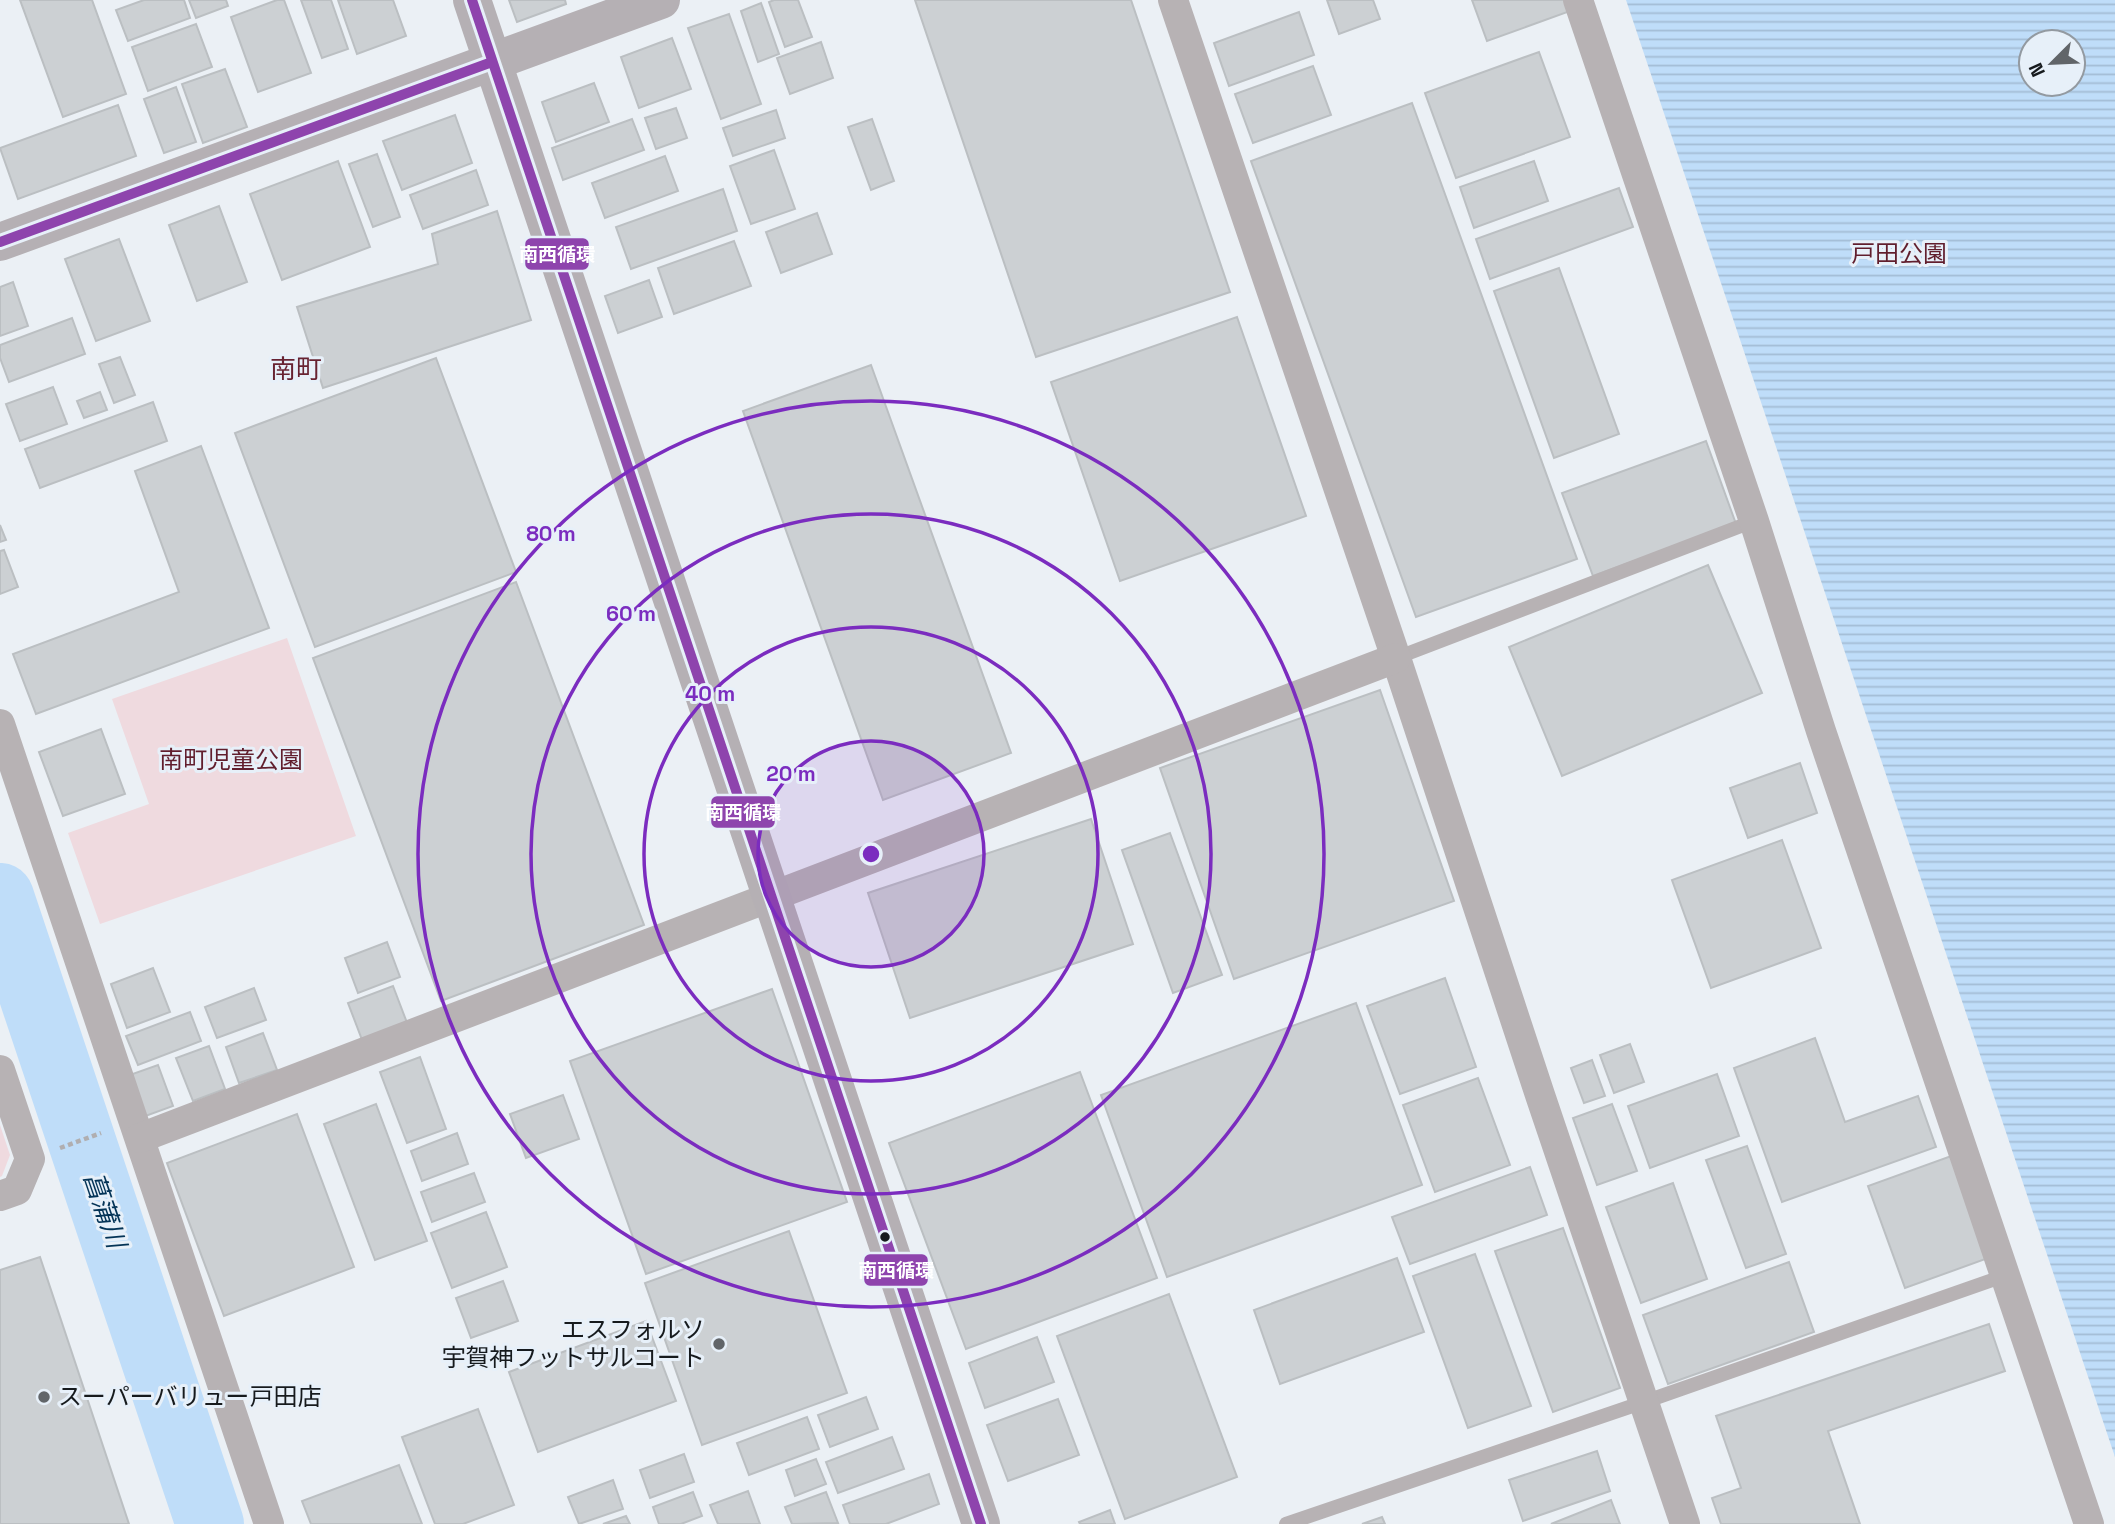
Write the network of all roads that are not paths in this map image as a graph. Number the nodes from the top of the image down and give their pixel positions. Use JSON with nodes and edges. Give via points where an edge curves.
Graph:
{"nodes":[{"id":1,"x":472,"y":0,"type":"edge"},
{"id":2,"x":661,"y":0,"type":"edge"},
{"id":3,"x":1173,"y":0,"type":"edge"},
{"id":4,"x":1578,"y":0,"type":"edge"},
{"id":5,"x":492,"y":62,"type":"junction"},
{"id":6,"x":0,"y":242,"type":"edge"},
{"id":7,"x":1754,"y":521,"type":"junction"},
{"id":8,"x":1396,"y":657,"type":"junction"},
{"id":9,"x":0,"y":724,"type":"edge"},
{"id":10,"x":772,"y":897,"type":"junction"},
{"id":11,"x":0,"y":1070,"type":"edge"},
{"id":12,"x":140,"y":1138,"type":"junction"},
{"id":13,"x":0,"y":1196,"type":"edge"},
{"id":14,"x":2004,"y":1276,"type":"junction"},
{"id":15,"x":1644,"y":1402,"type":"junction"},
{"id":16,"x":269,"y":1524,"type":"edge"},
{"id":17,"x":981,"y":1524,"type":"edge"},
{"id":18,"x":1286,"y":1524,"type":"edge"},
{"id":19,"x":1685,"y":1524,"type":"edge"},
{"id":20,"x":2089,"y":1524,"type":"edge"}],
"edges":[{"from":1,"to":5,"type":"street"},
{"from":2,"to":5,"type":"street"},
{"from":3,"to":8,"type":"street"},
{"from":4,"to":7,"type":"street"},
{"from":5,"to":6,"type":"street"},
{"from":5,"to":10,"type":"street"},
{"from":7,"to":8,"type":"lane"},
{"from":7,"to":14,"type":"street"},
{"from":8,"to":10,"type":"street"},
{"from":8,"to":15,"type":"street"},
{"from":9,"to":12,"type":"street"},
{"from":10,"to":12,"type":"street"},
{"from":10,"to":17,"type":"street"},
{"from":11,"to":13,"type":"street","via":[[39,1155],[17,1190]]},
{"from":12,"to":16,"type":"street"},
{"from":14,"to":15,"type":"lane"},
{"from":14,"to":20,"type":"street"},
{"from":15,"to":18,"type":"lane"},
{"from":15,"to":19,"type":"street"}]}
